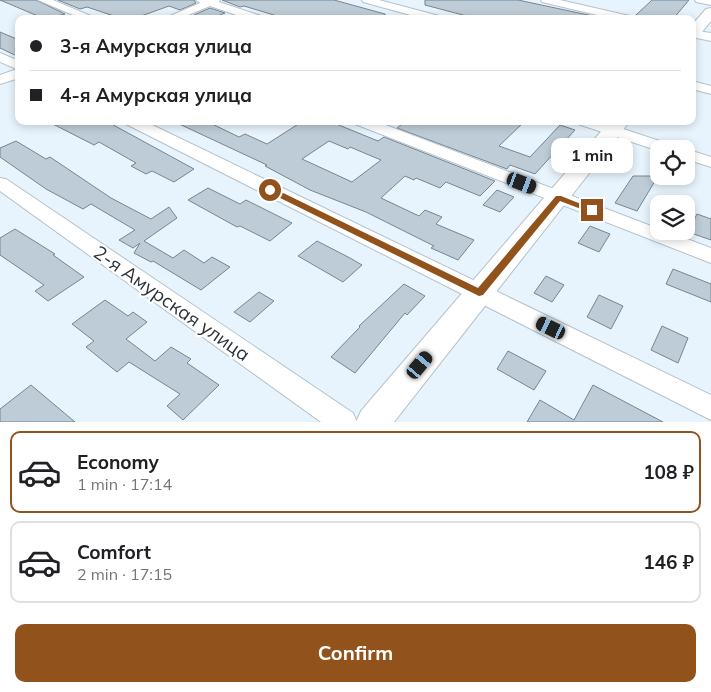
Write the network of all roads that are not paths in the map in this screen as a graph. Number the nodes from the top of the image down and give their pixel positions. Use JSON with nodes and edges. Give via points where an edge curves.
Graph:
{"nodes":[{"id":1,"x":43,"y":0,"type":"edge"},
{"id":2,"x":367,"y":0,"type":"edge"},
{"id":3,"x":546,"y":0,"type":"edge"},
{"id":4,"x":700,"y":0,"type":"edge"},
{"id":5,"x":210,"y":1,"type":"edge"},
{"id":6,"x":711,"y":2,"type":"edge"},
{"id":7,"x":711,"y":12,"type":"edge"},
{"id":8,"x":82,"y":15,"type":"edge"},
{"id":9,"x":177,"y":15,"type":"edge"},
{"id":10,"x":249,"y":15,"type":"edge"},
{"id":11,"x":424,"y":15,"type":"edge"},
{"id":12,"x":612,"y":15,"type":"edge"},
{"id":13,"x":696,"y":30,"type":"edge"},
{"id":14,"x":696,"y":34,"type":"edge"},
{"id":15,"x":711,"y":37,"type":"edge"},
{"id":16,"x":0,"y":57,"type":"edge"},
{"id":17,"x":15,"y":64,"type":"edge"},
{"id":18,"x":15,"y":74,"type":"edge"},
{"id":19,"x":0,"y":80,"type":"edge"},
{"id":20,"x":696,"y":86,"type":"edge"},
{"id":21,"x":711,"y":90,"type":"edge"},
{"id":22,"x":139,"y":125,"type":"edge"},
{"id":23,"x":370,"y":125,"type":"edge"},
{"id":24,"x":617,"y":126,"type":"edge"},
{"id":25,"x":650,"y":141,"type":"edge"},
{"id":26,"x":695,"y":157,"type":"edge"},
{"id":27,"x":711,"y":162,"type":"edge"},
{"id":28,"x":0,"y":183,"type":"edge"},
{"id":29,"x":558,"y":197,"type":"junction"},
{"id":30,"x":711,"y":256,"type":"edge"},
{"id":31,"x":479,"y":293,"type":"junction"},
{"id":32,"x":711,"y":408,"type":"edge"},
{"id":33,"x":343,"y":422,"type":"edge"},
{"id":34,"x":373,"y":422,"type":"edge"}],
"edges":[{"from":1,"to":8,"type":"street"},
{"from":2,"to":11,"type":"street"},
{"from":3,"to":12,"type":"street"},
{"from":4,"to":6,"type":"street"},
{"from":5,"to":9,"type":"street"},
{"from":5,"to":10,"type":"street"},
{"from":7,"to":13,"type":"street"},
{"from":14,"to":15,"type":"street"},
{"from":16,"to":17,"type":"street"},
{"from":18,"to":19,"type":"street"},
{"from":20,"to":21,"type":"street"},
{"from":22,"to":31,"type":"street"},
{"from":23,"to":29,"type":"street"},
{"from":24,"to":25,"type":"street"},
{"from":24,"to":29,"type":"street"},
{"from":26,"to":27,"type":"street"},
{"from":28,"to":33,"type":"street","name":"2-я Амурская улица"},
{"from":29,"to":30,"type":"street"},
{"from":29,"to":31,"type":"street"},
{"from":31,"to":32,"type":"street"},
{"from":31,"to":34,"type":"street"}]}
